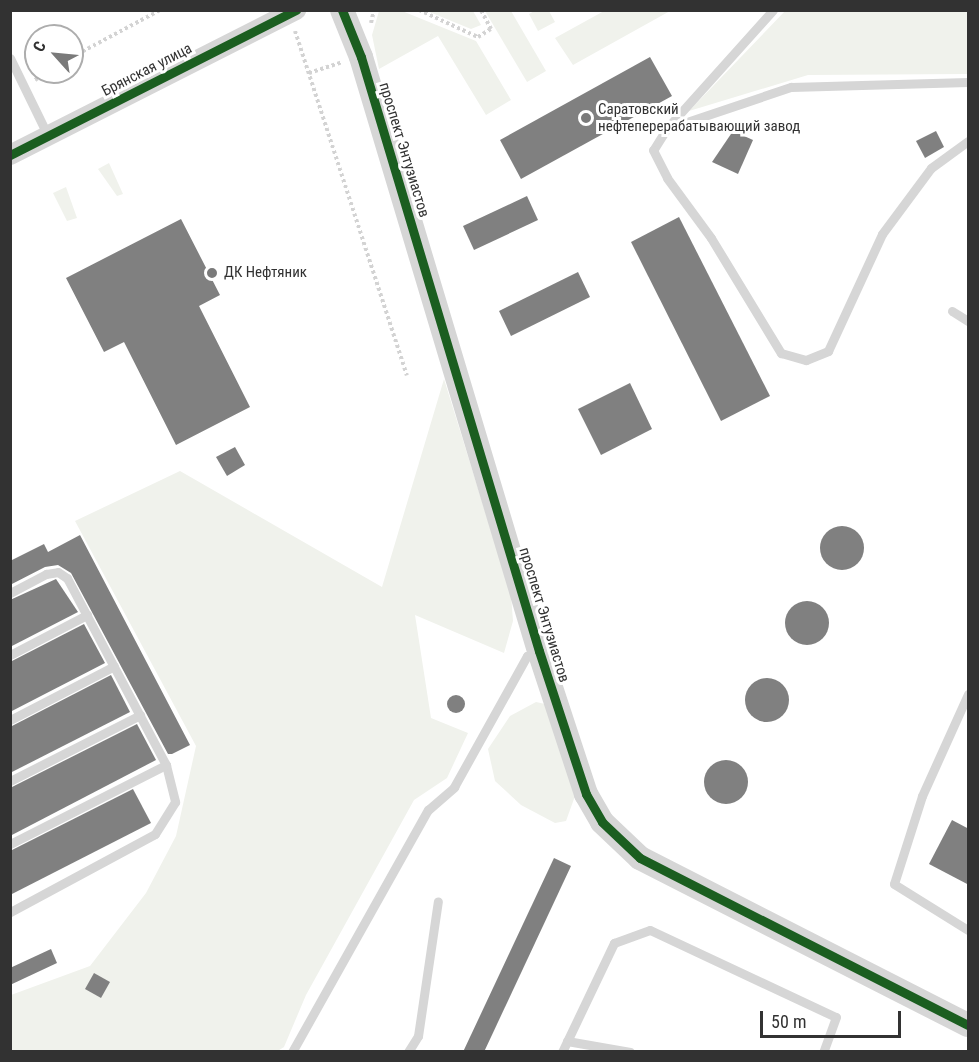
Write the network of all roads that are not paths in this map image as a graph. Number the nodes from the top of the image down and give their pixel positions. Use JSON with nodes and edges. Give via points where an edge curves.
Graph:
{"nodes":[{"id":1,"x":342,"y":10,"type":"edge"},
{"id":2,"x":773,"y":10,"type":"edge"},
{"id":3,"x":293,"y":12,"type":"edge"},
{"id":4,"x":10,"y":58,"type":"edge"},
{"id":5,"x":969,"y":82,"type":"edge"},
{"id":6,"x":667,"y":128,"type":"junction"},
{"id":7,"x":48,"y":136,"type":"junction"},
{"id":8,"x":969,"y":141,"type":"edge"},
{"id":9,"x":10,"y":155,"type":"edge"},
{"id":10,"x":952,"y":311,"type":"dead end"},
{"id":11,"x":969,"y":321,"type":"edge"},
{"id":12,"x":10,"y":593,"type":"edge"},
{"id":13,"x":87,"y":615,"type":"junction"},
{"id":14,"x":539,"y":651,"type":"junction"},
{"id":15,"x":10,"y":655,"type":"edge"},
{"id":16,"x":114,"y":666,"type":"junction"},
{"id":17,"x":969,"y":694,"type":"edge"},
{"id":18,"x":140,"y":715,"type":"junction"},
{"id":19,"x":10,"y":720,"type":"edge"},
{"id":20,"x":166,"y":765,"type":"junction"},
{"id":21,"x":10,"y":781,"type":"edge"},
{"id":22,"x":10,"y":844,"type":"edge"},
{"id":23,"x":438,"y":901,"type":"dead end"},
{"id":24,"x":10,"y":912,"type":"edge"},
{"id":25,"x":969,"y":930,"type":"edge"},
{"id":26,"x":969,"y":1025,"type":"edge"},
{"id":27,"x":567,"y":1041,"type":"junction"},
{"id":28,"x":292,"y":1052,"type":"edge"},
{"id":29,"x":408,"y":1052,"type":"edge"},
{"id":30,"x":562,"y":1052,"type":"edge"},
{"id":31,"x":630,"y":1052,"type":"edge"},
{"id":32,"x":823,"y":1052,"type":"edge"}],
"edges":[{"from":1,"to":14,"type":"street","name":"проспект Энтузиастов","via":[[361,57]]},
{"from":2,"to":6,"type":"lane"},
{"from":3,"to":7,"type":"street","name":"Брянская улица"},
{"from":4,"to":7,"type":"lane"},
{"from":5,"to":6,"type":"lane","via":[[791,87]]},
{"from":6,"to":8,"type":"lane","via":[[653,150],[666,178],[711,237],[781,353],[806,360],[828,351],[882,234],[931,168]]},
{"from":7,"to":9,"type":"street","name":"Брянская улица"},
{"from":10,"to":11,"type":"lane"},
{"from":12,"to":13,"type":"lane","via":[[58,572],[67,578]]},
{"from":13,"to":15,"type":"lane"},
{"from":13,"to":16,"type":"lane"},
{"from":14,"to":26,"type":"street","name":"проспект Энтузиастов","via":[[586,794],[602,822],[622,845],[662,870]]},
{"from":14,"to":28,"type":"lane","via":[[527,656],[454,787],[428,810]]},
{"from":16,"to":18,"type":"lane"},
{"from":16,"to":19,"type":"lane"},
{"from":17,"to":25,"type":"lane","via":[[922,796],[894,884]]},
{"from":18,"to":20,"type":"lane"},
{"from":18,"to":21,"type":"lane"},
{"from":20,"to":22,"type":"lane"},
{"from":20,"to":24,"type":"lane","via":[[175,802],[155,834]]},
{"from":23,"to":29,"type":"lane","via":[[418,1036]]},
{"from":27,"to":30,"type":"lane"},
{"from":27,"to":31,"type":"lane"},
{"from":27,"to":32,"type":"lane","via":[[614,943],[650,930],[836,1017]]}]}
